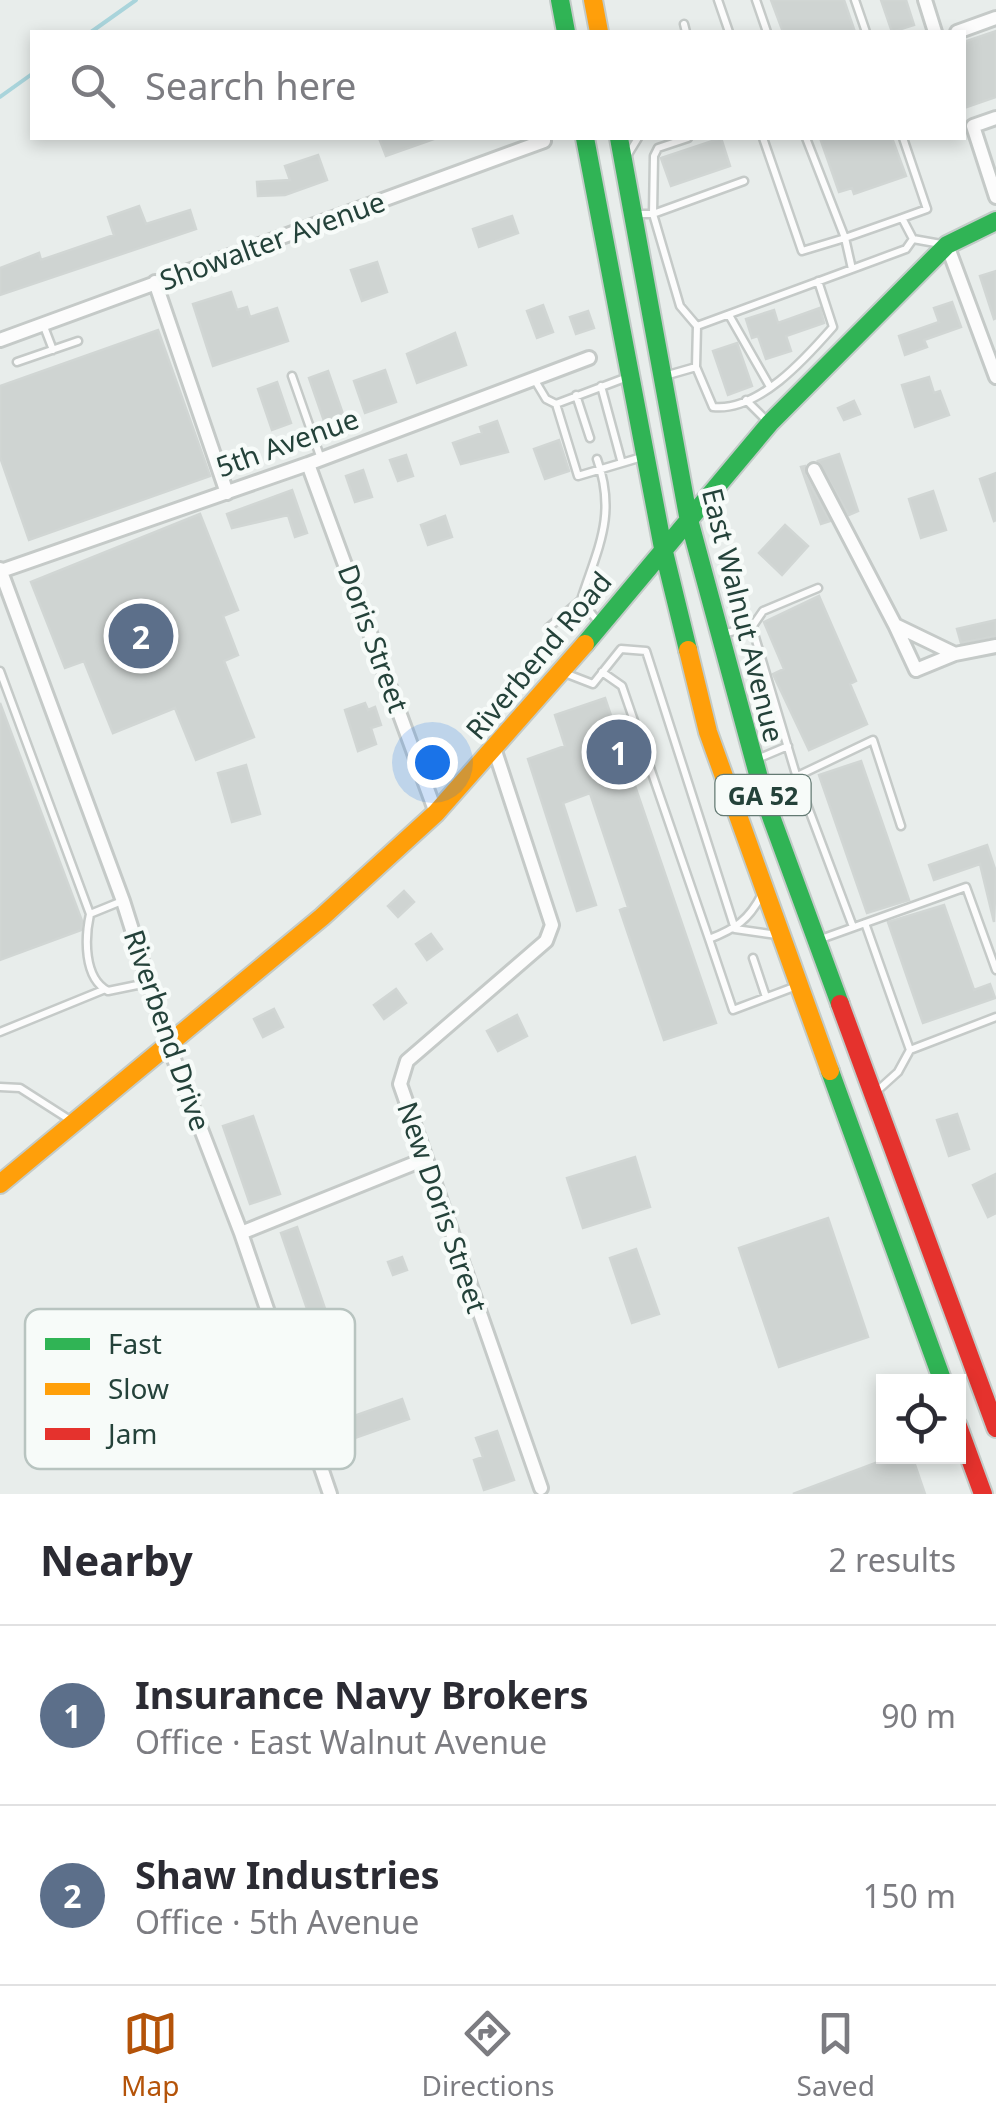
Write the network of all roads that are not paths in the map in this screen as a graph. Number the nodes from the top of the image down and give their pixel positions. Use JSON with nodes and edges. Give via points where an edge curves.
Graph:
{"nodes":[{"id":1,"x":560,"y":0,"type":"edge"},
{"id":2,"x":592,"y":0,"type":"edge"},
{"id":3,"x":718,"y":0,"type":"edge"},
{"id":4,"x":756,"y":0,"type":"edge"},
{"id":5,"x":854,"y":0,"type":"edge"},
{"id":6,"x":924,"y":0,"type":"edge"},
{"id":7,"x":996,"y":18,"type":"edge"},
{"id":8,"x":566,"y":30,"type":"edge"},
{"id":9,"x":599,"y":30,"type":"edge"},
{"id":10,"x":727,"y":30,"type":"edge"},
{"id":11,"x":766,"y":30,"type":"edge"},
{"id":12,"x":865,"y":30,"type":"edge"},
{"id":13,"x":934,"y":30,"type":"edge"},
{"id":14,"x":963,"y":30,"type":"edge"},
{"id":15,"x":996,"y":118,"type":"edge"},
{"id":16,"x":585,"y":140,"type":"edge"},
{"id":17,"x":619,"y":140,"type":"edge"},
{"id":18,"x":637,"y":140,"type":"edge"},
{"id":19,"x":682,"y":140,"type":"edge"},
{"id":20,"x":764,"y":140,"type":"edge"},
{"id":21,"x":807,"y":140,"type":"edge"},
{"id":22,"x":904,"y":140,"type":"edge"},
{"id":23,"x":544,"y":141,"type":"dead end"},
{"id":24,"x":623,"y":161,"type":"junction"},
{"id":25,"x":744,"y":181,"type":"dead end"},
{"id":26,"x":996,"y":197,"type":"edge"},
{"id":27,"x":633,"y":214,"type":"junction"},
{"id":28,"x":653,"y":214,"type":"junction"},
{"id":29,"x":902,"y":218,"type":"junction"},
{"id":30,"x":996,"y":221,"type":"edge"},
{"id":31,"x":845,"y":238,"type":"junction"},
{"id":32,"x":912,"y":239,"type":"junction"},
{"id":33,"x":948,"y":245,"type":"junction"},
{"id":34,"x":852,"y":270,"type":"junction"},
{"id":35,"x":818,"y":281,"type":"junction"},
{"id":36,"x":155,"y":282,"type":"junction"},
{"id":37,"x":728,"y":314,"type":"junction"},
{"id":38,"x":43,"y":324,"type":"junction"},
{"id":39,"x":697,"y":326,"type":"junction"},
{"id":40,"x":0,"y":340,"type":"edge"},
{"id":41,"x":78,"y":341,"type":"dead end"},
{"id":42,"x":53,"y":350,"type":"junction"},
{"id":43,"x":589,"y":358,"type":"dead end"},
{"id":44,"x":17,"y":362,"type":"dead end"},
{"id":45,"x":800,"y":365,"type":"junction"},
{"id":46,"x":696,"y":367,"type":"junction"},
{"id":47,"x":292,"y":376,"type":"dead end"},
{"id":48,"x":663,"y":376,"type":"junction"},
{"id":49,"x":816,"y":376,"type":"junction"},
{"id":50,"x":631,"y":377,"type":"junction"},
{"id":51,"x":996,"y":377,"type":"edge"},
{"id":52,"x":534,"y":380,"type":"junction"},
{"id":53,"x":769,"y":385,"type":"junction"},
{"id":54,"x":601,"y":386,"type":"junction"},
{"id":55,"x":576,"y":395,"type":"junction"},
{"id":56,"x":746,"y":400,"type":"junction"},
{"id":57,"x":556,"y":404,"type":"junction"},
{"id":58,"x":770,"y":424,"type":"junction"},
{"id":59,"x":590,"y":438,"type":"dead end"},
{"id":60,"x":646,"y":456,"type":"junction"},
{"id":61,"x":597,"y":458,"type":"dead end"},
{"id":62,"x":621,"y":460,"type":"junction"},
{"id":63,"x":315,"y":462,"type":"junction"},
{"id":64,"x":600,"y":468,"type":"junction"},
{"id":65,"x":814,"y":470,"type":"dead end"},
{"id":66,"x":227,"y":493,"type":"junction"},
{"id":67,"x":688,"y":516,"type":"junction"},
{"id":68,"x":663,"y":548,"type":"junction"},
{"id":69,"x":0,"y":570,"type":"edge"},
{"id":70,"x":818,"y":588,"type":"dead end"},
{"id":71,"x":581,"y":600,"type":"junction"},
{"id":72,"x":600,"y":624,"type":"junction"},
{"id":73,"x":895,"y":624,"type":"junction"},
{"id":74,"x":752,"y":627,"type":"junction"},
{"id":75,"x":548,"y":628,"type":"dead end"},
{"id":76,"x":718,"y":636,"type":"junction"},
{"id":77,"x":928,"y":641,"type":"junction"},
{"id":78,"x":996,"y":646,"type":"edge"},
{"id":79,"x":955,"y":654,"type":"junction"},
{"id":80,"x":916,"y":670,"type":"junction"},
{"id":81,"x":0,"y":672,"type":"edge"},
{"id":82,"x":561,"y":672,"type":"junction"},
{"id":83,"x":602,"y":672,"type":"junction"},
{"id":84,"x":788,"y":746,"type":"junction"},
{"id":85,"x":495,"y":751,"type":"junction"},
{"id":86,"x":753,"y":760,"type":"junction"},
{"id":87,"x":797,"y":778,"type":"junction"},
{"id":88,"x":762,"y":792,"type":"junction"},
{"id":89,"x":436,"y":813,"type":"junction"},
{"id":90,"x":902,"y":826,"type":"dead end"},
{"id":91,"x":764,"y":889,"type":"junction"},
{"id":92,"x":123,"y":901,"type":"junction"},
{"id":93,"x":90,"y":914,"type":"junction"},
{"id":94,"x":864,"y":923,"type":"junction"},
{"id":95,"x":853,"y":927,"type":"junction"},
{"id":96,"x":735,"y":929,"type":"junction"},
{"id":97,"x":782,"y":935,"type":"junction"},
{"id":98,"x":709,"y":940,"type":"junction"},
{"id":99,"x":816,"y":940,"type":"junction"},
{"id":100,"x":753,"y":958,"type":"dead end"},
{"id":101,"x":996,"y":970,"type":"edge"},
{"id":102,"x":149,"y":982,"type":"junction"},
{"id":103,"x":800,"y":985,"type":"junction"},
{"id":104,"x":102,"y":990,"type":"junction"},
{"id":105,"x":766,"y":998,"type":"junction"},
{"id":106,"x":996,"y":1017,"type":"edge"},
{"id":107,"x":0,"y":1032,"type":"edge"},
{"id":108,"x":167,"y":1041,"type":"junction"},
{"id":109,"x":910,"y":1050,"type":"junction"},
{"id":110,"x":0,"y":1087,"type":"edge"},
{"id":111,"x":874,"y":1095,"type":"junction"},
{"id":112,"x":74,"y":1122,"type":"junction"},
{"id":113,"x":426,"y":1159,"type":"junction"},
{"id":114,"x":0,"y":1184,"type":"edge"},
{"id":115,"x":241,"y":1233,"type":"junction"},
{"id":116,"x":267,"y":1309,"type":"edge"},
{"id":117,"x":972,"y":1362,"type":"junction"},
{"id":118,"x":940,"y":1374,"type":"edge"},
{"id":119,"x":947,"y":1374,"type":"edge"},
{"id":120,"x":996,"y":1428,"type":"edge"},
{"id":121,"x":966,"y":1448,"type":"edge"},
{"id":122,"x":321,"y":1469,"type":"edge"},
{"id":123,"x":542,"y":1488,"type":"dead end"},
{"id":124,"x":330,"y":1494,"type":"edge"},
{"id":125,"x":983,"y":1494,"type":"edge"}],
"edges":[{"from":1,"to":8,"type":"main road"},
{"from":2,"to":9,"type":"main road"},
{"from":3,"to":10,"type":"lane"},
{"from":4,"to":11,"type":"lane"},
{"from":5,"to":12,"type":"lane"},
{"from":6,"to":13,"type":"street"},
{"from":7,"to":14,"type":"street"},
{"from":15,"to":26,"type":"street","via":[[972,126]]},
{"from":16,"to":50,"type":"main road","number":"GA 52"},
{"from":17,"to":24,"type":"main road","name":"East Walnut Avenue","number":"GA 52"},
{"from":18,"to":24,"type":"lane"},
{"from":19,"to":28,"type":"lane","via":[[654,156]]},
{"from":20,"to":31,"type":"lane","via":[[802,251]]},
{"from":21,"to":31,"type":"lane"},
{"from":22,"to":29,"type":"lane","via":[[927,209]]},
{"from":23,"to":36,"type":"street","name":"Showalter Avenue"},
{"from":24,"to":27,"type":"main road","name":"East Walnut Avenue","number":"GA 52"},
{"from":25,"to":28,"type":"lane"},
{"from":27,"to":28,"type":"lane"},
{"from":27,"to":48,"type":"main road","name":"East Walnut Avenue","number":"GA 52"},
{"from":28,"to":39,"type":"lane","via":[[680,306]]},
{"from":29,"to":31,"type":"lane"},
{"from":29,"to":32,"type":"lane"},
{"from":30,"to":33,"type":"main road"},
{"from":31,"to":34,"type":"lane"},
{"from":32,"to":33,"type":"lane"},
{"from":32,"to":34,"type":"lane","via":[[906,249]]},
{"from":33,"to":49,"type":"main road","name":"Riverbend Road"},
{"from":33,"to":51,"type":"street"},
{"from":34,"to":35,"type":"lane"},
{"from":35,"to":37,"type":"lane"},
{"from":35,"to":45,"type":"lane","via":[[833,327]]},
{"from":36,"to":38,"type":"street","name":"Showalter Avenue"},
{"from":36,"to":66,"type":"street"},
{"from":37,"to":39,"type":"lane"},
{"from":37,"to":53,"type":"lane"},
{"from":38,"to":40,"type":"street","name":"Showalter Avenue"},
{"from":38,"to":42,"type":"lane"},
{"from":39,"to":46,"type":"lane"},
{"from":41,"to":42,"type":"lane"},
{"from":42,"to":44,"type":"lane"},
{"from":43,"to":52,"type":"street","name":"5th Avenue"},
{"from":45,"to":49,"type":"lane"},
{"from":45,"to":53,"type":"lane"},
{"from":46,"to":48,"type":"lane"},
{"from":46,"to":56,"type":"lane","via":[[712,407],[732,409]]},
{"from":47,"to":63,"type":"lane"},
{"from":48,"to":67,"type":"main road","name":"East Walnut Avenue","number":"GA 52"},
{"from":49,"to":58,"type":"main road","name":"Riverbend Road"},
{"from":50,"to":54,"type":"lane"},
{"from":50,"to":60,"type":"main road","number":"GA 52"},
{"from":52,"to":57,"type":"lane"},
{"from":52,"to":63,"type":"street","name":"5th Avenue"},
{"from":53,"to":56,"type":"lane"},
{"from":54,"to":55,"type":"lane"},
{"from":54,"to":62,"type":"lane"},
{"from":55,"to":57,"type":"lane"},
{"from":55,"to":59,"type":"lane"},
{"from":56,"to":58,"type":"lane"},
{"from":57,"to":64,"type":"lane","via":[[578,476]]},
{"from":58,"to":67,"type":"main road","name":"Riverbend Road"},
{"from":60,"to":62,"type":"lane"},
{"from":60,"to":68,"type":"main road","number":"GA 52"},
{"from":61,"to":64,"type":"lane"},
{"from":62,"to":64,"type":"lane"},
{"from":63,"to":66,"type":"street","name":"5th Avenue"},
{"from":63,"to":89,"type":"street","name":"Doris Street"},
{"from":64,"to":71,"type":"lane","via":[[607,524]]},
{"from":65,"to":73,"type":"street"},
{"from":66,"to":69,"type":"street","name":"5th Avenue"},
{"from":67,"to":68,"type":"main road","name":"Riverbend Road"},
{"from":67,"to":76,"type":"main road","name":"East Walnut Avenue","number":"GA 52"},
{"from":68,"to":72,"type":"main road","name":"Riverbend Road"},
{"from":68,"to":91,"type":"main road","number":"GA 52","via":[[708,732]]},
{"from":69,"to":92,"type":"street","name":"Riverbend Drive"},
{"from":70,"to":74,"type":"lane","via":[[763,611]]},
{"from":71,"to":72,"type":"lane"},
{"from":71,"to":75,"type":"lane"},
{"from":72,"to":82,"type":"main road","name":"Riverbend Road"},
{"from":73,"to":77,"type":"street"},
{"from":73,"to":80,"type":"street"},
{"from":74,"to":76,"type":"lane"},
{"from":74,"to":84,"type":"lane"},
{"from":76,"to":86,"type":"main road","name":"East Walnut Avenue","number":"GA 52"},
{"from":77,"to":79,"type":"street"},
{"from":77,"to":80,"type":"street"},
{"from":78,"to":79,"type":"street"},
{"from":79,"to":80,"type":"street"},
{"from":81,"to":93,"type":"lane"},
{"from":82,"to":83,"type":"lane","via":[[593,684]]},
{"from":82,"to":85,"type":"main road","name":"Riverbend Road"},
{"from":83,"to":96,"type":"lane","via":[[621,650],[646,651]]},
{"from":83,"to":98,"type":"lane","via":[[622,686]]},
{"from":84,"to":86,"type":"lane"},
{"from":84,"to":87,"type":"lane"},
{"from":85,"to":89,"type":"main road","name":"Riverbend Road"},
{"from":85,"to":113,"type":"street","name":"New Doris Street","via":[[552,925],[546,941],[400,1071]]},
{"from":86,"to":88,"type":"main road","name":"East Walnut Avenue","number":"GA 52"},
{"from":87,"to":88,"type":"lane"},
{"from":87,"to":90,"type":"lane","via":[[873,740]]},
{"from":87,"to":95,"type":"lane"},
{"from":88,"to":99,"type":"main road","name":"East Walnut Avenue","number":"GA 52"},
{"from":89,"to":108,"type":"main road","name":"Riverbend Road","via":[[322,917]]},
{"from":91,"to":96,"type":"lane"},
{"from":91,"to":97,"type":"main road","number":"GA 52"},
{"from":92,"to":93,"type":"lane"},
{"from":92,"to":102,"type":"street","name":"Riverbend Drive"},
{"from":93,"to":104,"type":"lane","via":[[84,940]]},
{"from":94,"to":95,"type":"lane"},
{"from":94,"to":101,"type":"lane","via":[[966,887]]},
{"from":94,"to":109,"type":"lane"},
{"from":95,"to":99,"type":"lane"},
{"from":96,"to":97,"type":"lane"},
{"from":96,"to":98,"type":"lane"},
{"from":97,"to":103,"type":"main road","number":"GA 52"},
{"from":98,"to":105,"type":"lane","via":[[733,1010]]},
{"from":99,"to":111,"type":"main road","name":"East Walnut Avenue","number":"GA 52"},
{"from":100,"to":105,"type":"lane"},
{"from":102,"to":104,"type":"lane"},
{"from":102,"to":108,"type":"street","name":"Riverbend Drive"},
{"from":103,"to":105,"type":"lane"},
{"from":103,"to":118,"type":"main road","number":"GA 52"},
{"from":104,"to":107,"type":"lane"},
{"from":106,"to":109,"type":"lane"},
{"from":108,"to":112,"type":"main road","name":"Riverbend Road"},
{"from":108,"to":115,"type":"street","name":"Riverbend Drive"},
{"from":109,"to":111,"type":"lane"},
{"from":110,"to":112,"type":"lane","via":[[20,1088]]},
{"from":111,"to":117,"type":"main road","name":"East Walnut Avenue","number":"GA 52"},
{"from":112,"to":114,"type":"main road","name":"Riverbend Road"},
{"from":113,"to":115,"type":"street"},
{"from":113,"to":123,"type":"street","name":"New Doris Street"},
{"from":115,"to":116,"type":"street","name":"Riverbend Drive"},
{"from":117,"to":119,"type":"main road"},
{"from":117,"to":120,"type":"main road","name":"East Walnut Avenue","number":"GA 52"},
{"from":121,"to":125,"type":"main road"},
{"from":122,"to":124,"type":"street","name":"Riverbend Drive"}]}
